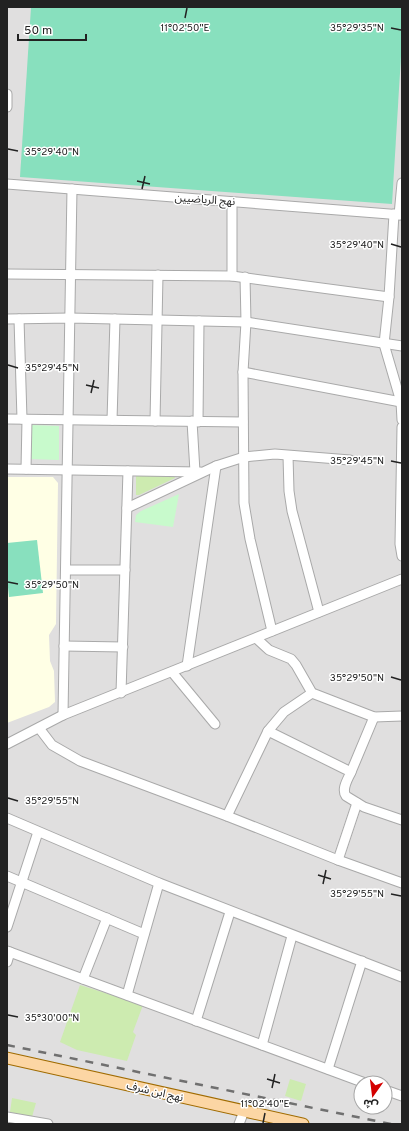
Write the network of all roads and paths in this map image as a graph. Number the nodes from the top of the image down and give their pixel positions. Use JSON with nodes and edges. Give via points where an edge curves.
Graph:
{"nodes":[{"id":1,"x":7,"y":94,"type":"edge"},
{"id":2,"x":7,"y":107,"type":"edge"},
{"id":3,"x":402,"y":182,"type":"edge"},
{"id":4,"x":7,"y":184,"type":"edge"},
{"id":5,"x":72,"y":189,"type":"junction"},
{"id":6,"x":232,"y":202,"type":"junction"},
{"id":7,"x":399,"y":214,"type":"edge"},
{"id":8,"x":7,"y":274,"type":"edge"},
{"id":9,"x":70,"y":274,"type":"junction"},
{"id":10,"x":158,"y":275,"type":"junction"},
{"id":11,"x":232,"y":276,"type":"junction"},
{"id":12,"x":245,"y":278,"type":"junction"},
{"id":13,"x":389,"y":297,"type":"junction"},
{"id":14,"x":70,"y":318,"type":"junction"},
{"id":15,"x":7,"y":319,"type":"edge"},
{"id":16,"x":19,"y":319,"type":"junction"},
{"id":17,"x":115,"y":319,"type":"junction"},
{"id":18,"x":157,"y":320,"type":"junction"},
{"id":19,"x":199,"y":321,"type":"junction"},
{"id":20,"x":246,"y":322,"type":"junction"},
{"id":21,"x":384,"y":344,"type":"junction"},
{"id":22,"x":402,"y":346,"type":"edge"},
{"id":23,"x":243,"y":372,"type":"junction"},
{"id":24,"x":401,"y":402,"type":"junction"},
{"id":25,"x":7,"y":419,"type":"edge"},
{"id":26,"x":24,"y":420,"type":"junction"},
{"id":27,"x":68,"y":420,"type":"junction"},
{"id":28,"x":112,"y":420,"type":"junction"},
{"id":29,"x":402,"y":420,"type":"edge"},
{"id":30,"x":155,"y":421,"type":"junction"},
{"id":31,"x":195,"y":421,"type":"junction"},
{"id":32,"x":243,"y":422,"type":"junction"},
{"id":33,"x":402,"y":427,"type":"edge"},
{"id":34,"x":288,"y":456,"type":"junction"},
{"id":35,"x":244,"y":457,"type":"junction"},
{"id":36,"x":350,"y":460,"type":"dead end"},
{"id":37,"x":216,"y":466,"type":"junction"},
{"id":38,"x":7,"y":469,"type":"edge"},
{"id":39,"x":26,"y":469,"type":"junction"},
{"id":40,"x":67,"y":470,"type":"junction"},
{"id":41,"x":128,"y":471,"type":"junction"},
{"id":42,"x":199,"y":472,"type":"junction"},
{"id":43,"x":126,"y":508,"type":"junction"},
{"id":44,"x":402,"y":556,"type":"edge"},
{"id":45,"x":66,"y":570,"type":"junction"},
{"id":46,"x":125,"y":570,"type":"junction"},
{"id":47,"x":402,"y":579,"type":"edge"},
{"id":48,"x":319,"y":612,"type":"junction"},
{"id":49,"x":272,"y":631,"type":"junction"},
{"id":50,"x":256,"y":638,"type":"junction"},
{"id":51,"x":64,"y":646,"type":"junction"},
{"id":52,"x":122,"y":647,"type":"junction"},
{"id":53,"x":187,"y":666,"type":"junction"},
{"id":54,"x":172,"y":672,"type":"junction"},
{"id":55,"x":121,"y":693,"type":"junction"},
{"id":56,"x":312,"y":693,"type":"junction"},
{"id":57,"x":63,"y":715,"type":"junction"},
{"id":58,"x":402,"y":716,"type":"edge"},
{"id":59,"x":374,"y":717,"type":"junction"},
{"id":60,"x":215,"y":724,"type":"dead end"},
{"id":61,"x":39,"y":728,"type":"junction"},
{"id":62,"x":268,"y":731,"type":"junction"},
{"id":63,"x":9,"y":742,"type":"edge"},
{"id":64,"x":351,"y":772,"type":"junction"},
{"id":65,"x":357,"y":802,"type":"junction"},
{"id":66,"x":227,"y":816,"type":"junction"},
{"id":67,"x":7,"y":818,"type":"edge"},
{"id":68,"x":402,"y":820,"type":"edge"},
{"id":69,"x":38,"y":832,"type":"junction"},
{"id":70,"x":338,"y":860,"type":"junction"},
{"id":71,"x":7,"y":876,"type":"edge"},
{"id":72,"x":22,"y":882,"type":"junction"},
{"id":73,"x":159,"y":883,"type":"junction"},
{"id":74,"x":402,"y":883,"type":"edge"},
{"id":75,"x":230,"y":912,"type":"junction"},
{"id":76,"x":107,"y":918,"type":"junction"},
{"id":77,"x":7,"y":927,"type":"edge"},
{"id":78,"x":144,"y":934,"type":"junction"},
{"id":79,"x":292,"y":936,"type":"junction"},
{"id":80,"x":8,"y":952,"type":"edge"},
{"id":81,"x":362,"y":961,"type":"junction"},
{"id":82,"x":7,"y":962,"type":"edge"},
{"id":83,"x":402,"y":977,"type":"edge"},
{"id":84,"x":83,"y":979,"type":"junction"},
{"id":85,"x":127,"y":995,"type":"junction"},
{"id":86,"x":196,"y":1021,"type":"junction"},
{"id":87,"x":262,"y":1045,"type":"junction"},
{"id":88,"x":7,"y":1058,"type":"edge"},
{"id":89,"x":328,"y":1069,"type":"junction"},
{"id":90,"x":353,"y":1078,"type":"edge"},
{"id":91,"x":244,"y":1111,"type":"junction"},
{"id":92,"x":7,"y":1117,"type":"edge"},
{"id":93,"x":48,"y":1124,"type":"edge"},
{"id":94,"x":239,"y":1124,"type":"edge"},
{"id":95,"x":303,"y":1124,"type":"edge"}],
"edges":[{"from":1,"to":2,"type":"street"},
{"from":3,"to":7,"type":"street"},
{"from":4,"to":5,"type":"street","name":"نهج الرياضيين"},
{"from":5,"to":6,"type":"street","name":"نهج الرياضيين"},
{"from":5,"to":9,"type":"street"},
{"from":6,"to":7,"type":"street","name":"نهج الرياضيين"},
{"from":6,"to":11,"type":"street"},
{"from":7,"to":13,"type":"street"},
{"from":8,"to":9,"type":"street"},
{"from":9,"to":10,"type":"street"},
{"from":9,"to":14,"type":"street"},
{"from":10,"to":11,"type":"street"},
{"from":10,"to":18,"type":"street"},
{"from":11,"to":12,"type":"street"},
{"from":12,"to":13,"type":"street"},
{"from":12,"to":20,"type":"street"},
{"from":13,"to":21,"type":"street"},
{"from":14,"to":16,"type":"street"},
{"from":14,"to":17,"type":"street"},
{"from":14,"to":27,"type":"street"},
{"from":15,"to":16,"type":"street"},
{"from":16,"to":26,"type":"street"},
{"from":17,"to":18,"type":"street"},
{"from":17,"to":28,"type":"street"},
{"from":18,"to":19,"type":"street"},
{"from":18,"to":30,"type":"street"},
{"from":19,"to":20,"type":"street"},
{"from":19,"to":31,"type":"street"},
{"from":20,"to":21,"type":"street"},
{"from":20,"to":23,"type":"street"},
{"from":21,"to":22,"type":"street"},
{"from":21,"to":24,"type":"street"},
{"from":23,"to":24,"type":"street"},
{"from":23,"to":32,"type":"street"},
{"from":24,"to":29,"type":"street"},
{"from":25,"to":26,"type":"street"},
{"from":26,"to":27,"type":"street"},
{"from":26,"to":39,"type":"street"},
{"from":27,"to":28,"type":"street"},
{"from":27,"to":40,"type":"street"},
{"from":28,"to":30,"type":"street"},
{"from":30,"to":31,"type":"street"},
{"from":31,"to":32,"type":"street"},
{"from":31,"to":42,"type":"street"},
{"from":32,"to":35,"type":"street"},
{"from":33,"to":44,"type":"street"},
{"from":34,"to":35,"type":"street","via":[[274,454]]},
{"from":34,"to":36,"type":"street"},
{"from":34,"to":48,"type":"street","via":[[292,511]]},
{"from":35,"to":37,"type":"street"},
{"from":35,"to":49,"type":"street","via":[[246,522]]},
{"from":37,"to":42,"type":"street"},
{"from":37,"to":53,"type":"street"},
{"from":38,"to":39,"type":"street"},
{"from":39,"to":40,"type":"street"},
{"from":40,"to":41,"type":"street"},
{"from":40,"to":45,"type":"street"},
{"from":41,"to":42,"type":"street"},
{"from":41,"to":43,"type":"street"},
{"from":42,"to":43,"type":"street"},
{"from":43,"to":46,"type":"street"},
{"from":45,"to":46,"type":"street"},
{"from":45,"to":51,"type":"street"},
{"from":46,"to":52,"type":"street"},
{"from":47,"to":48,"type":"street"},
{"from":48,"to":49,"type":"street"},
{"from":49,"to":50,"type":"street"},
{"from":50,"to":53,"type":"street"},
{"from":50,"to":56,"type":"street","via":[[269,650],[291,659]]},
{"from":51,"to":52,"type":"street"},
{"from":51,"to":57,"type":"street"},
{"from":52,"to":55,"type":"street"},
{"from":53,"to":54,"type":"street"},
{"from":54,"to":55,"type":"street"},
{"from":54,"to":60,"type":"street"},
{"from":55,"to":57,"type":"street"},
{"from":56,"to":59,"type":"street"},
{"from":56,"to":62,"type":"street","via":[[284,712]]},
{"from":57,"to":61,"type":"street"},
{"from":58,"to":59,"type":"street"},
{"from":59,"to":64,"type":"street"},
{"from":61,"to":63,"type":"street"},
{"from":61,"to":66,"type":"street","via":[[52,745],[80,761]]},
{"from":62,"to":64,"type":"street"},
{"from":62,"to":66,"type":"street"},
{"from":64,"to":65,"type":"street","via":[[344,794]]},
{"from":65,"to":68,"type":"street","via":[[384,815]]},
{"from":65,"to":70,"type":"street"},
{"from":66,"to":70,"type":"street"},
{"from":67,"to":69,"type":"street"},
{"from":69,"to":72,"type":"street"},
{"from":69,"to":73,"type":"street"},
{"from":70,"to":74,"type":"street"},
{"from":71,"to":72,"type":"street"},
{"from":72,"to":76,"type":"street"},
{"from":72,"to":77,"type":"street"},
{"from":73,"to":75,"type":"street"},
{"from":73,"to":78,"type":"street"},
{"from":75,"to":79,"type":"street"},
{"from":75,"to":86,"type":"street"},
{"from":76,"to":78,"type":"street"},
{"from":76,"to":84,"type":"street"},
{"from":78,"to":85,"type":"street"},
{"from":79,"to":81,"type":"street"},
{"from":79,"to":87,"type":"street"},
{"from":80,"to":82,"type":"street"},
{"from":80,"to":84,"type":"street"},
{"from":81,"to":83,"type":"street"},
{"from":81,"to":89,"type":"street"},
{"from":84,"to":85,"type":"street"},
{"from":85,"to":86,"type":"street"},
{"from":86,"to":87,"type":"street"},
{"from":87,"to":89,"type":"street"},
{"from":88,"to":91,"type":"main road","name":"نهج ابن شرف"},
{"from":89,"to":90,"type":"street"},
{"from":91,"to":94,"type":"street"},
{"from":91,"to":95,"type":"main road","name":"نهج ابن شرف"},
{"from":92,"to":93,"type":"street"}]}
